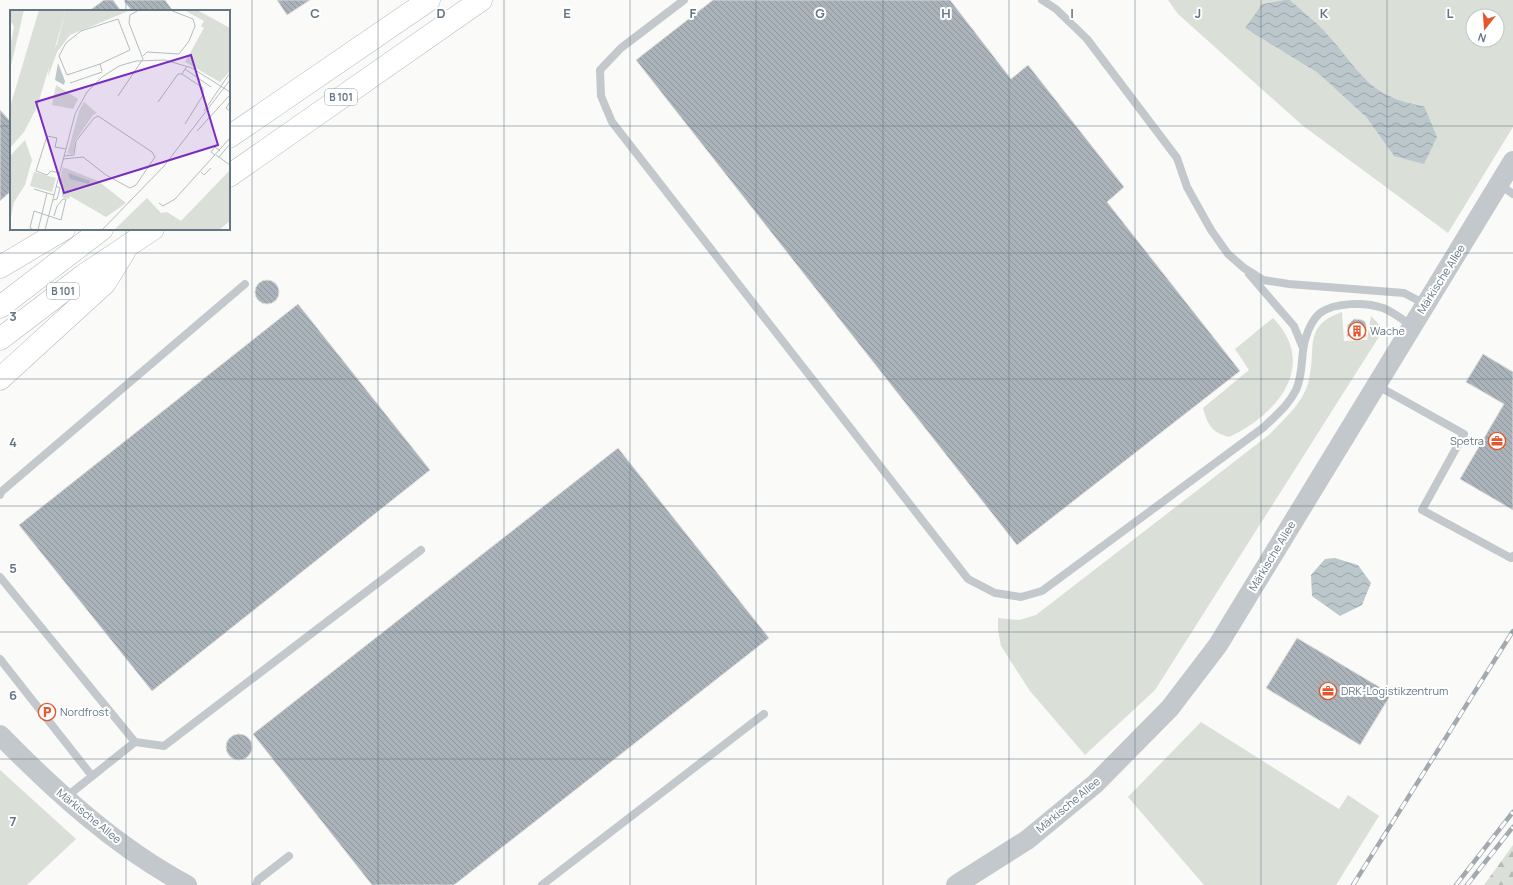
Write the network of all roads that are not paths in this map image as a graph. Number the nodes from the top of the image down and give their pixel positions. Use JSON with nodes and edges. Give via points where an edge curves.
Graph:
{"nodes":[{"id":1,"x":429,"y":0,"type":"edge"},
{"id":2,"x":481,"y":0,"type":"edge"},
{"id":3,"x":684,"y":0,"type":"edge"},
{"id":4,"x":1042,"y":0,"type":"edge"},
{"id":5,"x":230,"y":136,"type":"edge"},
{"id":6,"x":1513,"y":161,"type":"edge"},
{"id":7,"x":230,"y":175,"type":"edge"},
{"id":8,"x":1506,"y":189,"type":"edge"},
{"id":9,"x":62,"y":230,"type":"edge"},
{"id":10,"x":101,"y":230,"type":"edge"},
{"id":11,"x":152,"y":230,"type":"edge"},
{"id":12,"x":128,"y":247,"type":"junction"},
{"id":13,"x":0,"y":267,"type":"edge"},
{"id":14,"x":1244,"y":268,"type":"junction"},
{"id":15,"x":245,"y":284,"type":"dead end"},
{"id":16,"x":1426,"y":304,"type":"junction"},
{"id":17,"x":0,"y":307,"type":"edge"},
{"id":18,"x":1412,"y":326,"type":"junction"},
{"id":19,"x":0,"y":339,"type":"edge"},
{"id":20,"x":1304,"y":349,"type":"junction"},
{"id":21,"x":0,"y":379,"type":"edge"},
{"id":22,"x":1376,"y":385,"type":"junction"},
{"id":23,"x":0,"y":496,"type":"edge"},
{"id":24,"x":421,"y":550,"type":"dead end"},
{"id":25,"x":1513,"y":556,"type":"edge"},
{"id":26,"x":0,"y":577,"type":"edge"},
{"id":27,"x":0,"y":659,"type":"edge"},
{"id":28,"x":764,"y":714,"type":"dead end"},
{"id":29,"x":0,"y":736,"type":"edge"},
{"id":30,"x":135,"y":742,"type":"junction"},
{"id":31,"x":92,"y":776,"type":"junction"},
{"id":32,"x":65,"y":798,"type":"junction"},
{"id":33,"x":289,"y":856,"type":"dead end"},
{"id":34,"x":187,"y":885,"type":"edge"},
{"id":35,"x":256,"y":885,"type":"edge"},
{"id":36,"x":542,"y":885,"type":"edge"},
{"id":37,"x":956,"y":885,"type":"edge"}],
"edges":[{"from":1,"to":5,"type":"highway","number":"B 101"},
{"from":2,"to":7,"type":"highway","number":"B 101"},
{"from":3,"to":20,"type":"lane","via":[[621,48],[600,70],[601,96],[612,122],[968,579],[995,593],[1021,597],[1042,590],[1264,427],[1288,404],[1301,377]]},
{"from":4,"to":14,"type":"lane","via":[[1056,9],[1092,46],[1177,158],[1187,187],[1211,230],[1228,254]]},
{"from":6,"to":8,"type":"street","name":"Märkische Allee"},
{"from":8,"to":16,"type":"street","name":"Märkische Allee"},
{"from":9,"to":13,"type":"highway"},
{"from":10,"to":17,"type":"highway","number":"B 101"},
{"from":11,"to":12,"type":"highway","number":"B 101"},
{"from":12,"to":19,"type":"highway","number":"B 101","via":[[84,275]]},
{"from":12,"to":21,"type":"highway","via":[[105,283]]},
{"from":14,"to":16,"type":"lane","via":[[1263,280],[1404,293]]},
{"from":14,"to":20,"type":"lane","via":[[1294,326]]},
{"from":15,"to":23,"type":"lane","via":[[1,492]]},
{"from":16,"to":18,"type":"street","name":"Märkische Allee"},
{"from":18,"to":20,"type":"lane","via":[[1382,308],[1360,305],[1336,306],[1320,313],[1310,326]]},
{"from":18,"to":22,"type":"street","name":"Märkische Allee"},
{"from":22,"to":25,"type":"lane","via":[[1464,434],[1422,510],[1511,558]]},
{"from":22,"to":37,"type":"street","name":"Märkische Allee","via":[[1218,645],[1170,708],[1095,784],[1027,840]]},
{"from":24,"to":30,"type":"lane","via":[[164,746]]},
{"from":26,"to":30,"type":"lane"},
{"from":27,"to":31,"type":"lane"},
{"from":28,"to":36,"type":"lane"},
{"from":29,"to":32,"type":"street","name":"Märkische Allee"},
{"from":30,"to":31,"type":"lane"},
{"from":31,"to":32,"type":"lane"},
{"from":32,"to":34,"type":"street","name":"Märkische Allee","via":[[103,831]]},
{"from":33,"to":35,"type":"lane","via":[[258,880]]}]}
